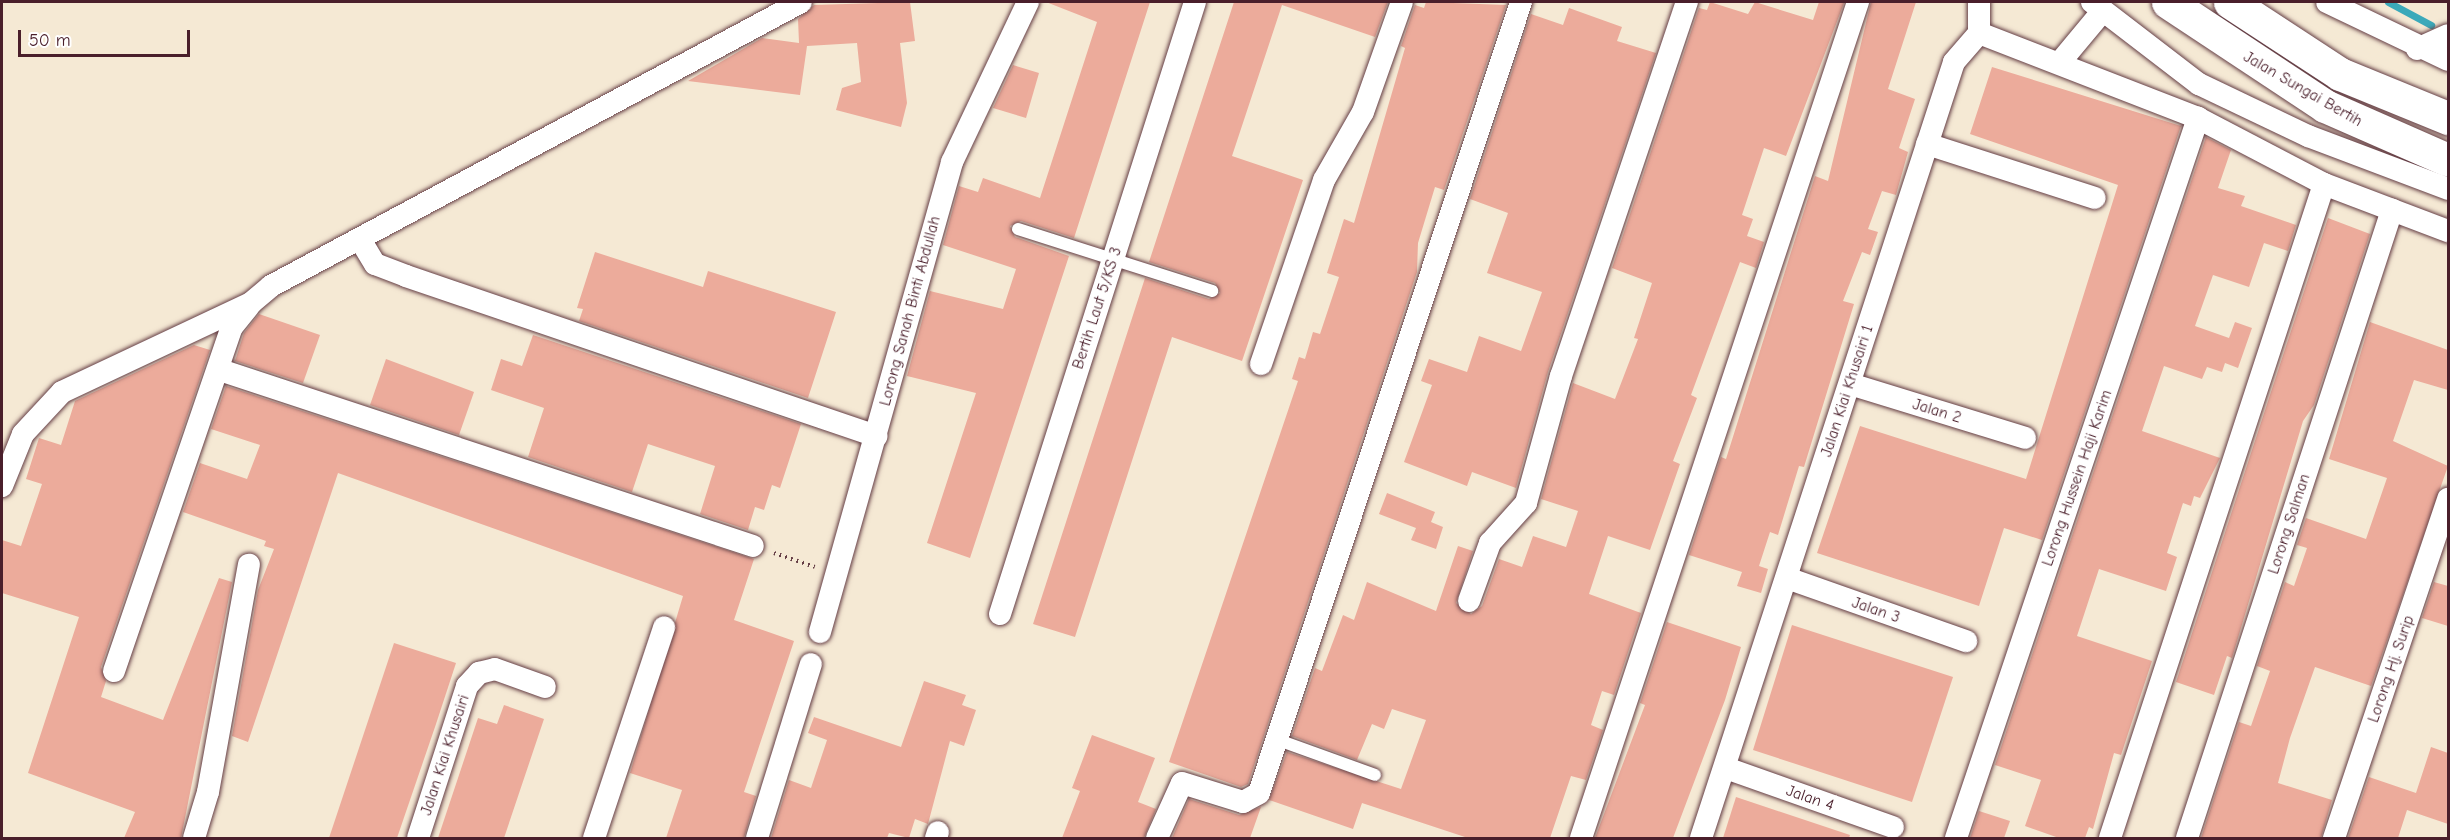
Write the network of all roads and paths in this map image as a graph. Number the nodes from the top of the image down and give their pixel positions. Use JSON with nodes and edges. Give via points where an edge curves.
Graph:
{"nodes":[{"id":1,"x":801,"y":2,"type":"edge"},
{"id":2,"x":1028,"y":2,"type":"edge"},
{"id":3,"x":1195,"y":2,"type":"edge"},
{"id":4,"x":1402,"y":2,"type":"edge"},
{"id":5,"x":1521,"y":2,"type":"edge"},
{"id":6,"x":1687,"y":2,"type":"edge"},
{"id":7,"x":1858,"y":2,"type":"edge"},
{"id":8,"x":1978,"y":2,"type":"edge"},
{"id":9,"x":2168,"y":2,"type":"edge"},
{"id":10,"x":2230,"y":2,"type":"edge"},
{"id":11,"x":2326,"y":2,"type":"edge"},
{"id":12,"x":2097,"y":7,"type":"edge"},
{"id":13,"x":1979,"y":33,"type":"junction"},
{"id":14,"x":2448,"y":35,"type":"edge"},
{"id":15,"x":2417,"y":50,"type":"junction"},
{"id":16,"x":2448,"y":60,"type":"edge"},
{"id":17,"x":2061,"y":61,"type":"junction"},
{"id":18,"x":2198,"y":118,"type":"junction"},
{"id":19,"x":2448,"y":118,"type":"edge"},
{"id":20,"x":1928,"y":144,"type":"junction"},
{"id":21,"x":2448,"y":160,"type":"edge"},
{"id":22,"x":2324,"y":184,"type":"junction"},
{"id":23,"x":2448,"y":189,"type":"edge"},
{"id":24,"x":2095,"y":198,"type":"dead end"},
{"id":25,"x":2392,"y":210,"type":"junction"},
{"id":26,"x":1018,"y":229,"type":"dead end"},
{"id":27,"x":2448,"y":231,"type":"edge"},
{"id":28,"x":361,"y":241,"type":"junction"},
{"id":29,"x":1113,"y":259,"type":"junction"},
{"id":30,"x":1212,"y":291,"type":"dead end"},
{"id":31,"x":251,"y":303,"type":"junction"},
{"id":32,"x":1261,"y":364,"type":"dead end"},
{"id":33,"x":220,"y":370,"type":"junction"},
{"id":34,"x":1850,"y":384,"type":"junction"},
{"id":35,"x":878,"y":435,"type":"junction"},
{"id":36,"x":2025,"y":438,"type":"dead end"},
{"id":37,"x":2,"y":486,"type":"edge"},
{"id":38,"x":2448,"y":499,"type":"edge"},
{"id":39,"x":753,"y":546,"type":"joint"},
{"id":40,"x":249,"y":565,"type":"dead end"},
{"id":41,"x":838,"y":574,"type":"junction"},
{"id":42,"x":1787,"y":578,"type":"junction"},
{"id":43,"x":1469,"y":601,"type":"dead end"},
{"id":44,"x":1000,"y":614,"type":"dead end"},
{"id":45,"x":664,"y":627,"type":"dead end"},
{"id":46,"x":820,"y":632,"type":"dead end"},
{"id":47,"x":1966,"y":641,"type":"dead end"},
{"id":48,"x":811,"y":664,"type":"dead end"},
{"id":49,"x":114,"y":671,"type":"dead end"},
{"id":50,"x":545,"y":687,"type":"dead end"},
{"id":51,"x":1278,"y":740,"type":"junction"},
{"id":52,"x":1726,"y":768,"type":"junction"},
{"id":53,"x":1375,"y":775,"type":"dead end"},
{"id":54,"x":1893,"y":827,"type":"dead end"},
{"id":55,"x":194,"y":838,"type":"edge"},
{"id":56,"x":418,"y":838,"type":"edge"},
{"id":57,"x":594,"y":838,"type":"edge"},
{"id":58,"x":757,"y":838,"type":"edge"},
{"id":59,"x":1157,"y":838,"type":"edge"},
{"id":60,"x":1581,"y":838,"type":"edge"},
{"id":61,"x":1701,"y":838,"type":"edge"},
{"id":62,"x":1956,"y":838,"type":"edge"},
{"id":63,"x":2110,"y":838,"type":"edge"},
{"id":64,"x":2187,"y":838,"type":"edge"},
{"id":65,"x":2334,"y":838,"type":"edge"}],
"edges":[{"from":1,"to":28,"type":"street"},
{"from":2,"to":35,"type":"street","name":"Lorong Sanah Binti Abdullah","via":[[952,162]]},
{"from":3,"to":29,"type":"street","name":"Bertih Laut 5/KS 3"},
{"from":4,"to":32,"type":"street","via":[[1363,112],[1324,180]]},
{"from":5,"to":51,"type":"street"},
{"from":6,"to":43,"type":"street","via":[[1561,376],[1526,503],[1490,543]]},
{"from":7,"to":60,"type":"street"},
{"from":8,"to":13,"type":"street"},
{"from":9,"to":21,"type":"main road","name":"Jalan Sungai Bertih","via":[[2325,106]]},
{"from":10,"to":19,"type":"main road","name":"Jalan Sungai Bertih","via":[[2340,74]]},
{"from":11,"to":15,"type":"street"},
{"from":12,"to":17,"type":"street"},
{"from":12,"to":23,"type":"street","via":[[2199,84],[2308,136]]},
{"from":13,"to":17,"type":"street"},
{"from":13,"to":20,"type":"street","name":"Jalan Kiai Khusairi 1","via":[[1954,62]]},
{"from":14,"to":15,"type":"street"},
{"from":15,"to":16,"type":"street"},
{"from":17,"to":18,"type":"street"},
{"from":18,"to":22,"type":"street"},
{"from":18,"to":62,"type":"street","name":"Lorong Hussein Haji Karim"},
{"from":20,"to":24,"type":"street"},
{"from":20,"to":34,"type":"street","name":"Jalan Kiai Khusairi 1"},
{"from":22,"to":25,"type":"street"},
{"from":22,"to":63,"type":"street"},
{"from":25,"to":27,"type":"street"},
{"from":25,"to":64,"type":"street","name":"Lorong Salman"},
{"from":26,"to":29,"type":"lane"},
{"from":28,"to":31,"type":"street","via":[[271,286]]},
{"from":28,"to":35,"type":"street","via":[[375,264],[406,276]]},
{"from":29,"to":30,"type":"lane"},
{"from":29,"to":44,"type":"street","name":"Bertih Laut 5/KS 3"},
{"from":31,"to":33,"type":"street","via":[[232,327]]},
{"from":31,"to":37,"type":"street","via":[[62,392],[23,435]]},
{"from":33,"to":39,"type":"street"},
{"from":33,"to":49,"type":"street"},
{"from":34,"to":36,"type":"street","name":"Jalan 2"},
{"from":34,"to":42,"type":"street","name":"Jalan Kiai Khusairi 1"},
{"from":35,"to":41,"type":"street","name":"Lorong Sanah Binti Abdullah"},
{"from":38,"to":65,"type":"street","name":"Lorong Hj. Surip"},
{"from":39,"to":41,"type":"path"},
{"from":40,"to":55,"type":"street","via":[[208,792]]},
{"from":41,"to":46,"type":"street","name":"Lorong Sanah Binti Abdullah"},
{"from":42,"to":47,"type":"street","name":"Jalan 3"},
{"from":42,"to":52,"type":"street","name":"Jalan Kiai Khusairi 1"},
{"from":45,"to":57,"type":"street"},
{"from":48,"to":58,"type":"street"},
{"from":50,"to":56,"type":"street","name":"Jalan Kiai Khusairi","via":[[495,669],[473,680]]},
{"from":51,"to":53,"type":"lane"},
{"from":51,"to":59,"type":"street","via":[[1252,800],[1243,802],[1182,783]]},
{"from":52,"to":54,"type":"street","name":"Jalan 4"},
{"from":52,"to":61,"type":"street","name":"Jalan Kiai Khusairi 1"}]}
